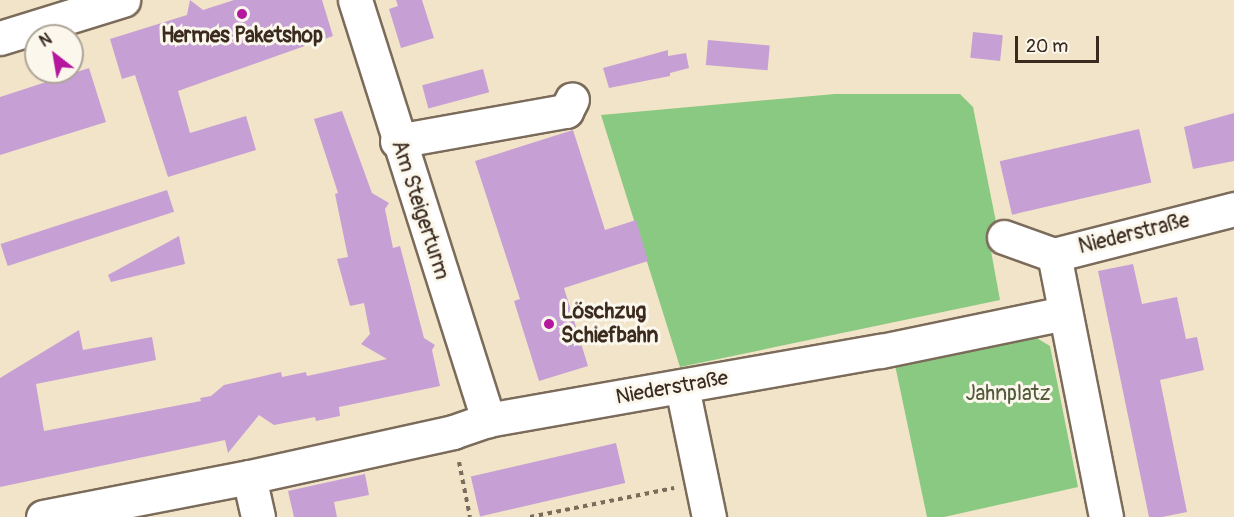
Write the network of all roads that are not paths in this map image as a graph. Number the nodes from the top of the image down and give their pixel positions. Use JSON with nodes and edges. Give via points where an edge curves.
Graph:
{"nodes":[{"id":1,"x":123,"y":0,"type":"edge"},
{"id":2,"x":355,"y":0,"type":"edge"},
{"id":3,"x":0,"y":38,"type":"edge"},
{"id":4,"x":572,"y":99,"type":"dead end"},
{"id":5,"x":397,"y":141,"type":"junction"},
{"id":6,"x":1234,"y":209,"type":"edge"},
{"id":7,"x":1004,"y":237,"type":"dead end"},
{"id":8,"x":1054,"y":255,"type":"junction"},
{"id":9,"x":1064,"y":313,"type":"junction"},
{"id":10,"x":682,"y":387,"type":"junction"},
{"id":11,"x":488,"y":420,"type":"junction"},
{"id":12,"x":249,"y":477,"type":"junction"},
{"id":13,"x":43,"y":517,"type":"edge"},
{"id":14,"x":258,"y":517,"type":"edge"},
{"id":15,"x":709,"y":517,"type":"edge"},
{"id":16,"x":1106,"y":517,"type":"edge"}],
"edges":[{"from":1,"to":3,"type":"street"},
{"from":2,"to":5,"type":"street","name":"Am Steigerturm"},
{"from":4,"to":5,"type":"street","via":[[566,111]]},
{"from":5,"to":11,"type":"street","name":"Am Steigerturm"},
{"from":6,"to":8,"type":"street","name":"Niederstraße"},
{"from":7,"to":8,"type":"street"},
{"from":8,"to":9,"type":"street","name":"Niederstraße"},
{"from":9,"to":10,"type":"street","name":"Niederstraße"},
{"from":9,"to":16,"type":"street"},
{"from":10,"to":11,"type":"street","name":"Niederstraße"},
{"from":10,"to":15,"type":"street"},
{"from":11,"to":12,"type":"street","name":"Niederstraße","via":[[453,432]]},
{"from":12,"to":13,"type":"street","name":"Niederstraße"},
{"from":12,"to":14,"type":"street"}]}
